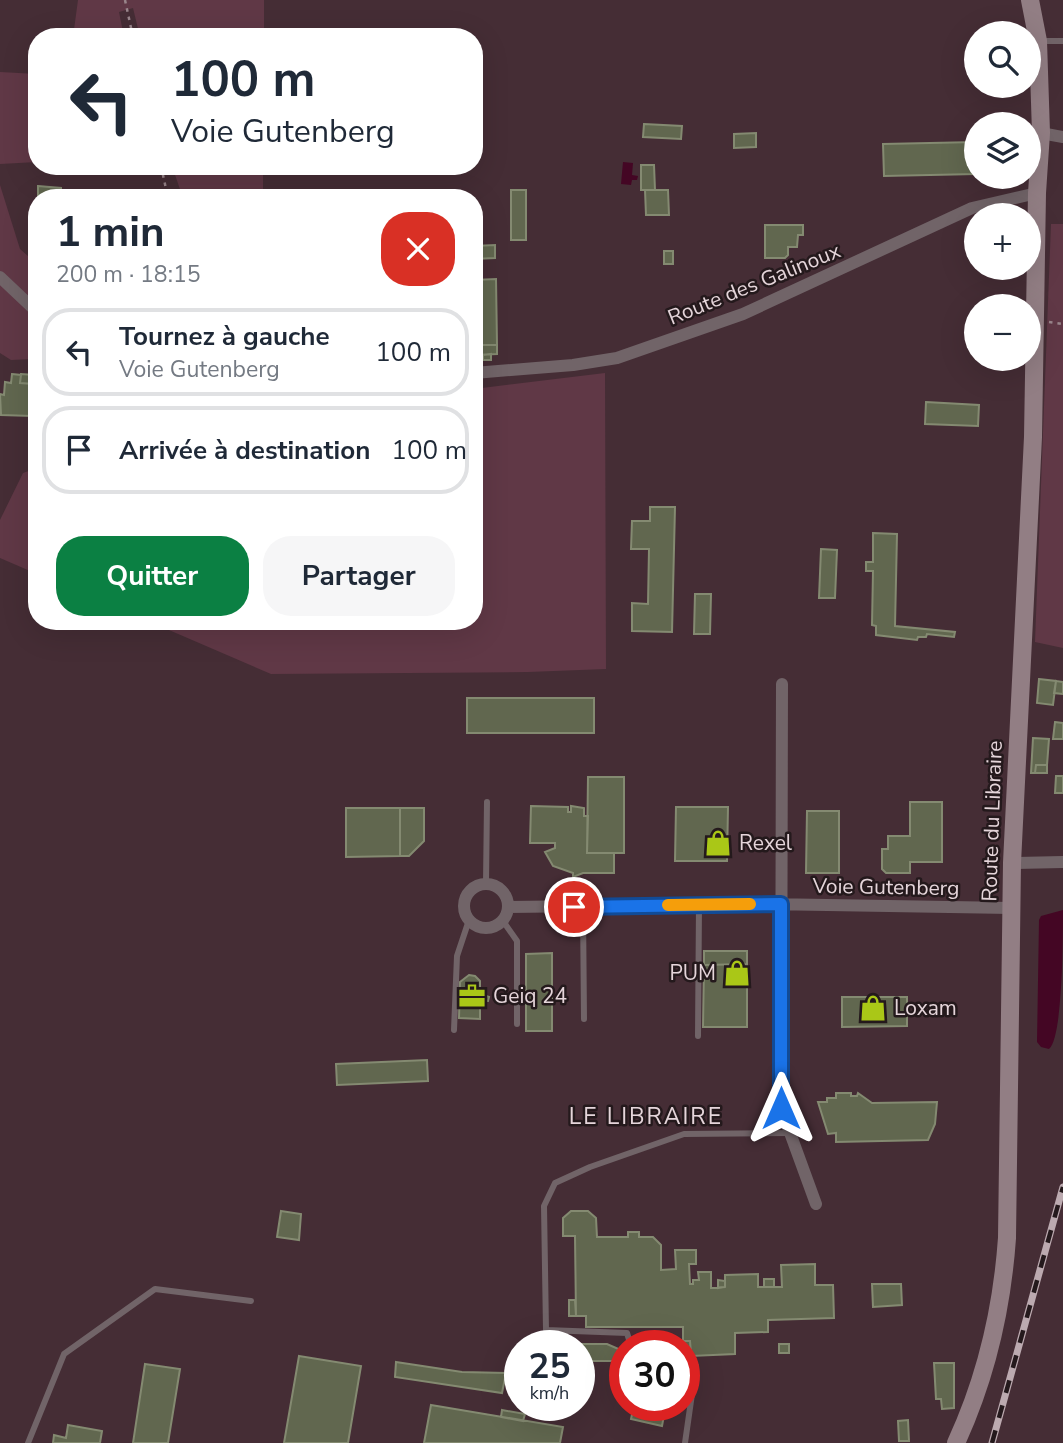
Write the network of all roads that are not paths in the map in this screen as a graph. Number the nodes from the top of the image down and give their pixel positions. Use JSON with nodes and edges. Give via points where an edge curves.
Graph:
{"nodes":[{"id":1,"x":1030,"y":0,"type":"edge"},
{"id":2,"x":1034,"y":21,"type":"edge"},
{"id":3,"x":1041,"y":41,"type":"edge"},
{"id":4,"x":1063,"y":41,"type":"edge"},
{"id":5,"x":1041,"y":133,"type":"edge"},
{"id":6,"x":1063,"y":137,"type":"edge"},
{"id":7,"x":1037,"y":189,"type":"edge"},
{"id":8,"x":1037,"y":193,"type":"junction"},
{"id":9,"x":0,"y":278,"type":"edge"},
{"id":10,"x":28,"y":304,"type":"edge"},
{"id":11,"x":483,"y":372,"type":"edge"},
{"id":12,"x":782,"y":684,"type":"dead end"},
{"id":13,"x":487,"y":802,"type":"dead end"},
{"id":14,"x":1063,"y":862,"type":"edge"},
{"id":15,"x":1012,"y":863,"type":"junction"},
{"id":16,"x":486,"y":883,"type":"junction"},
{"id":17,"x":781,"y":904,"type":"junction"},
{"id":18,"x":699,"y":905,"type":"junction"},
{"id":19,"x":508,"y":907,"type":"junction"},
{"id":20,"x":583,"y":907,"type":"junction"},
{"id":21,"x":1011,"y":908,"type":"junction"},
{"id":22,"x":468,"y":920,"type":"junction"},
{"id":23,"x":503,"y":921,"type":"junction"},
{"id":24,"x":584,"y":1019,"type":"dead end"},
{"id":25,"x":517,"y":1024,"type":"dead end"},
{"id":26,"x":454,"y":1030,"type":"dead end"},
{"id":27,"x":698,"y":1036,"type":"dead end"},
{"id":28,"x":790,"y":1133,"type":"junction"},
{"id":29,"x":816,"y":1204,"type":"dead end"},
{"id":30,"x":251,"y":1301,"type":"dead end"},
{"id":31,"x":609,"y":1332,"type":"edge"},
{"id":32,"x":688,"y":1421,"type":"edge"},
{"id":33,"x":28,"y":1443,"type":"edge"},
{"id":34,"x":685,"y":1443,"type":"edge"},
{"id":35,"x":956,"y":1443,"type":"edge"}],
"edges":[{"from":1,"to":2,"type":"main road","name":"Route du Libraire"},
{"from":3,"to":4,"type":"lane"},
{"from":5,"to":6,"type":"street"},
{"from":7,"to":8,"type":"main road","name":"Route du Libraire"},
{"from":8,"to":11,"type":"street","name":"Route des Galinoux","via":[[972,208],[743,314],[617,358]]},
{"from":8,"to":15,"type":"main road","name":"Route du Libraire","via":[[1033,437]]},
{"from":9,"to":10,"type":"street"},
{"from":12,"to":17,"type":"street"},
{"from":13,"to":16,"type":"lane"},
{"from":14,"to":15,"type":"street"},
{"from":15,"to":21,"type":"main road","name":"Route du Libraire"},
{"from":16,"to":19,"type":"street","via":[[501,889]]},
{"from":16,"to":22,"type":"street","via":[[467,895]]},
{"from":17,"to":18,"type":"street","name":"Voie Gutenberg"},
{"from":17,"to":21,"type":"street","name":"Voie Gutenberg"},
{"from":17,"to":28,"type":"street","via":[[781,1108]]},
{"from":18,"to":20,"type":"street","name":"Voie Gutenberg"},
{"from":18,"to":27,"type":"lane"},
{"from":19,"to":20,"type":"street","name":"Voie Gutenberg"},
{"from":19,"to":23,"type":"street"},
{"from":20,"to":24,"type":"lane"},
{"from":21,"to":35,"type":"main road","name":"Route du Libraire","via":[[1005,1264],[987,1359]]},
{"from":22,"to":23,"type":"street","via":[[489,928]]},
{"from":22,"to":26,"type":"lane","via":[[457,956]]},
{"from":23,"to":25,"type":"lane","via":[[517,941]]},
{"from":28,"to":29,"type":"street"},
{"from":28,"to":31,"type":"lane","via":[[684,1134],[555,1183],[544,1206],[546,1330]]},
{"from":30,"to":33,"type":"lane","via":[[155,1289],[64,1354]]},
{"from":32,"to":34,"type":"lane"}]}
